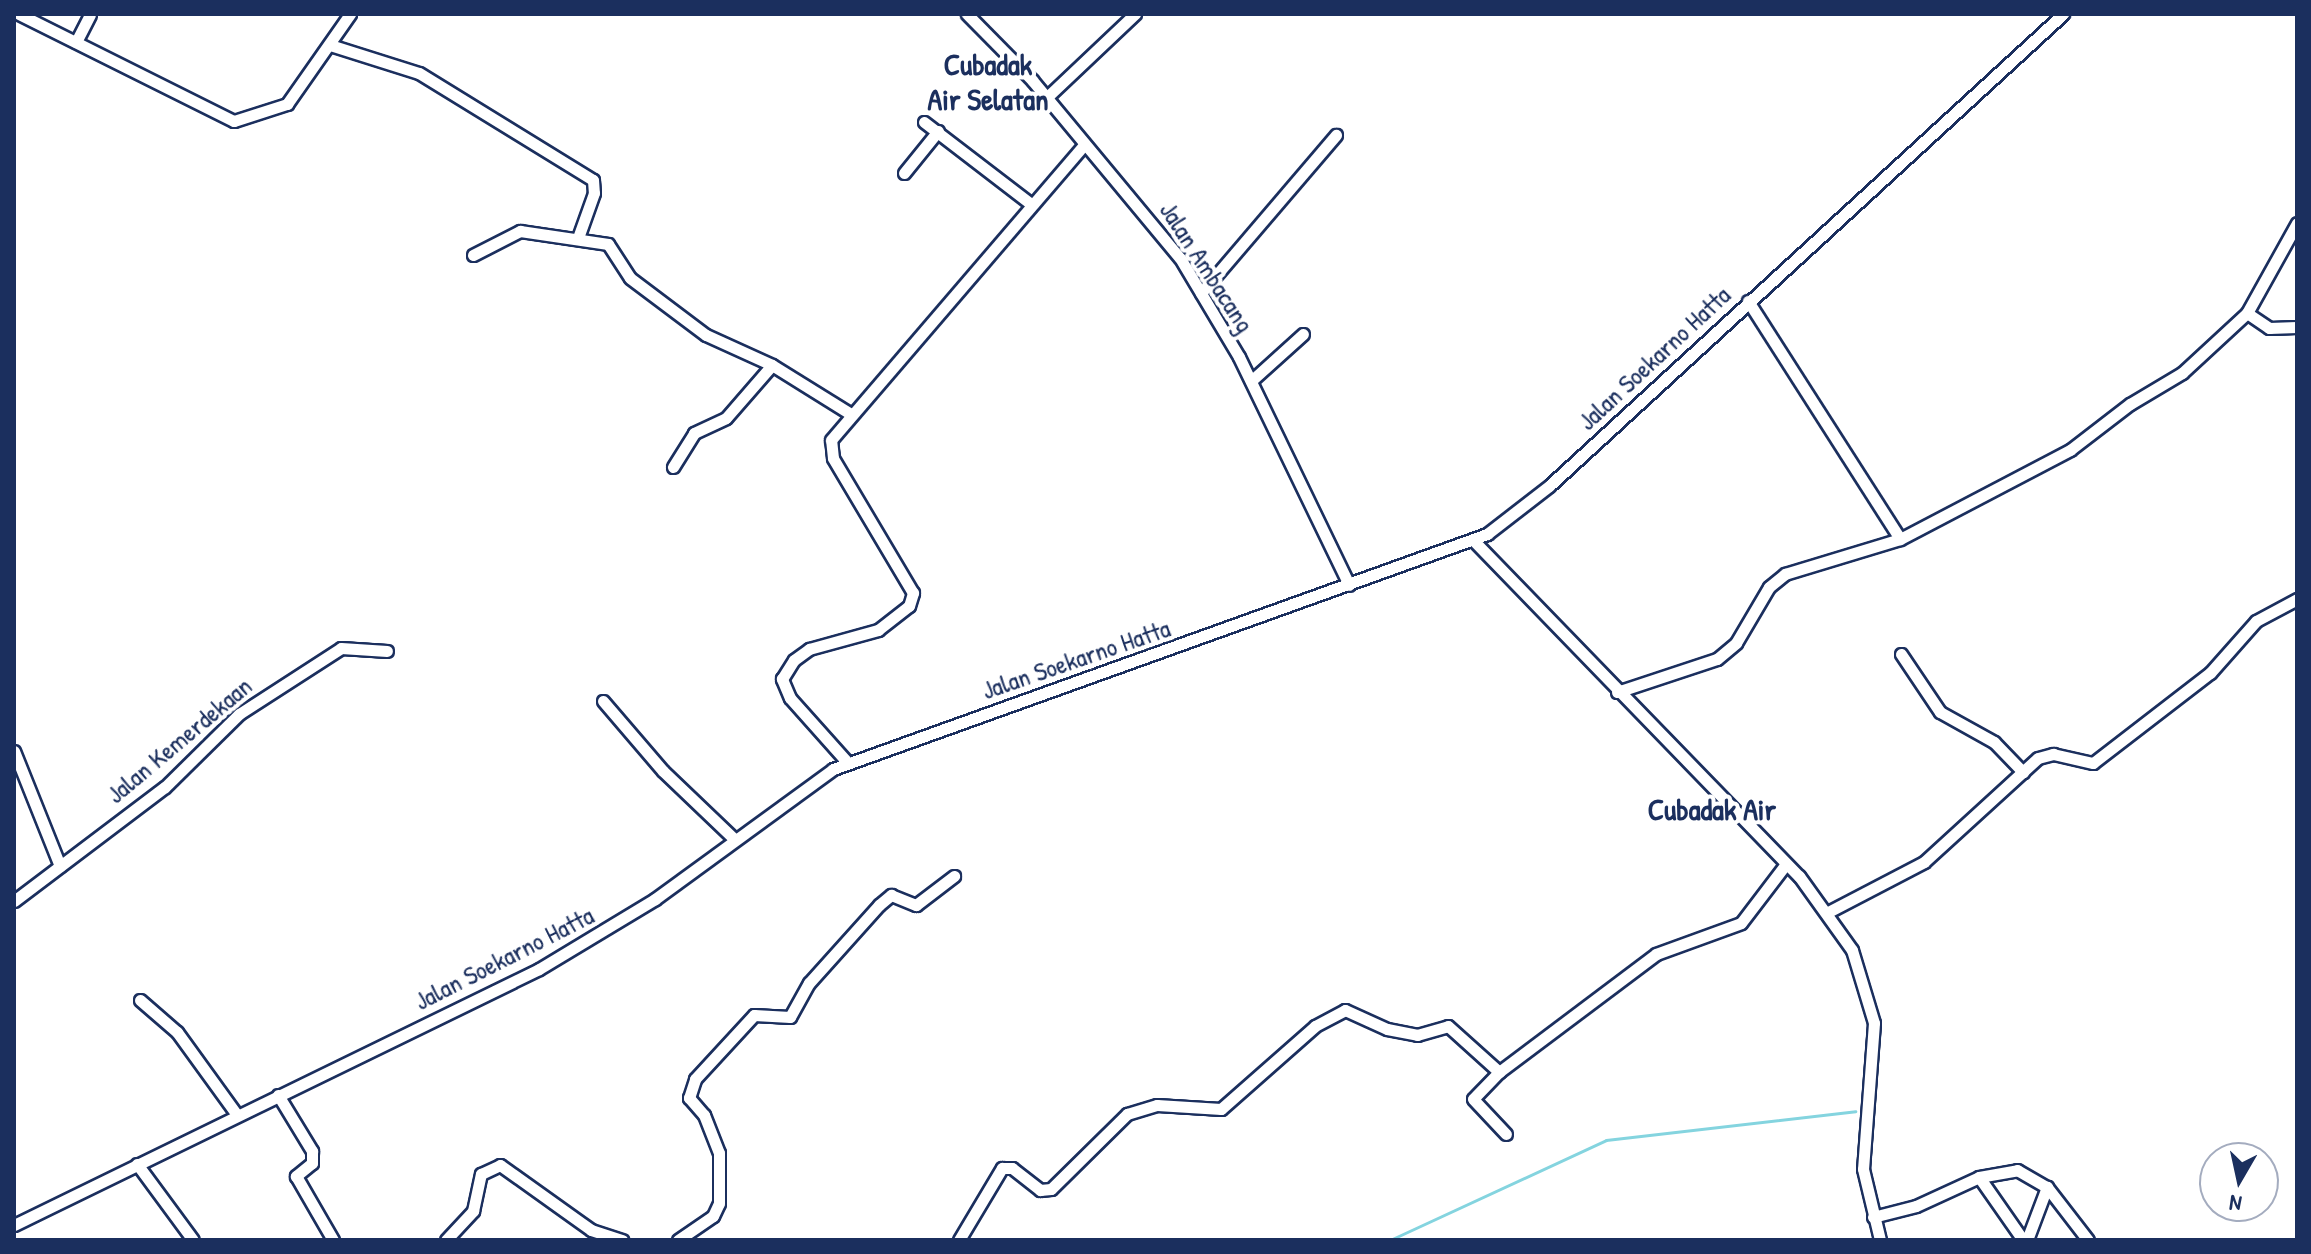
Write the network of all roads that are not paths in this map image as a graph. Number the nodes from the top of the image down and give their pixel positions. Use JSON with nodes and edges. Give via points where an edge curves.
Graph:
{"nodes":[{"id":1,"x":19,"y":14,"type":"edge"},
{"id":2,"x":90,"y":14,"type":"edge"},
{"id":3,"x":350,"y":14,"type":"edge"},
{"id":4,"x":967,"y":14,"type":"edge"},
{"id":5,"x":990,"y":14,"type":"edge"},
{"id":6,"x":1135,"y":14,"type":"edge"},
{"id":7,"x":2063,"y":14,"type":"edge"},
{"id":8,"x":980,"y":26,"type":"junction"},
{"id":9,"x":76,"y":42,"type":"junction"},
{"id":10,"x":330,"y":45,"type":"junction"},
{"id":11,"x":1045,"y":99,"type":"junction"},
{"id":12,"x":924,"y":122,"type":"dead end"},
{"id":13,"x":938,"y":131,"type":"junction"},
{"id":14,"x":1336,"y":135,"type":"dead end"},
{"id":15,"x":1084,"y":145,"type":"junction"},
{"id":16,"x":904,"y":173,"type":"dead end"},
{"id":17,"x":1031,"y":204,"type":"junction"},
{"id":18,"x":2297,"y":223,"type":"edge"},
{"id":19,"x":578,"y":238,"type":"junction"},
{"id":20,"x":473,"y":255,"type":"dead end"},
{"id":21,"x":1201,"y":293,"type":"junction"},
{"id":22,"x":1748,"y":301,"type":"junction"},
{"id":23,"x":2247,"y":313,"type":"junction"},
{"id":24,"x":2297,"y":327,"type":"edge"},
{"id":25,"x":1303,"y":334,"type":"dead end"},
{"id":26,"x":772,"y":365,"type":"junction"},
{"id":27,"x":1251,"y":381,"type":"junction"},
{"id":28,"x":849,"y":413,"type":"junction"},
{"id":29,"x":673,"y":467,"type":"dead end"},
{"id":30,"x":1900,"y":539,"type":"junction"},
{"id":31,"x":1474,"y":541,"type":"junction"},
{"id":32,"x":1349,"y":585,"type":"junction"},
{"id":33,"x":2297,"y":599,"type":"edge"},
{"id":34,"x":387,"y":651,"type":"dead end"},
{"id":35,"x":1901,"y":654,"type":"dead end"},
{"id":36,"x":1617,"y":692,"type":"junction"},
{"id":37,"x":603,"y":701,"type":"dead end"},
{"id":38,"x":14,"y":751,"type":"edge"},
{"id":39,"x":848,"y":763,"type":"junction"},
{"id":40,"x":2023,"y":772,"type":"junction"},
{"id":41,"x":733,"y":838,"type":"junction"},
{"id":42,"x":1786,"y":864,"type":"junction"},
{"id":43,"x":60,"y":866,"type":"junction"},
{"id":44,"x":954,"y":876,"type":"dead end"},
{"id":45,"x":14,"y":901,"type":"edge"},
{"id":46,"x":1828,"y":912,"type":"junction"},
{"id":47,"x":140,"y":1000,"type":"dead end"},
{"id":48,"x":1499,"y":1072,"type":"junction"},
{"id":49,"x":278,"y":1095,"type":"junction"},
{"id":50,"x":237,"y":1115,"type":"junction"},
{"id":51,"x":1506,"y":1134,"type":"dead end"},
{"id":52,"x":137,"y":1164,"type":"junction"},
{"id":53,"x":1979,"y":1177,"type":"junction"},
{"id":54,"x":2047,"y":1187,"type":"junction"},
{"id":55,"x":1873,"y":1217,"type":"junction"},
{"id":56,"x":14,"y":1225,"type":"edge"},
{"id":57,"x":193,"y":1240,"type":"edge"},
{"id":58,"x":333,"y":1240,"type":"edge"},
{"id":59,"x":446,"y":1240,"type":"edge"},
{"id":60,"x":622,"y":1240,"type":"edge"},
{"id":61,"x":678,"y":1240,"type":"edge"},
{"id":62,"x":959,"y":1240,"type":"edge"},
{"id":63,"x":1880,"y":1240,"type":"edge"},
{"id":64,"x":2025,"y":1240,"type":"edge"},
{"id":65,"x":2088,"y":1240,"type":"edge"}],
"edges":[{"from":1,"to":9,"type":"street"},
{"from":2,"to":9,"type":"street"},
{"from":3,"to":10,"type":"street"},
{"from":4,"to":8,"type":"street","name":"Jalan Ambacang"},
{"from":5,"to":8,"type":"street"},
{"from":6,"to":11,"type":"street"},
{"from":7,"to":22,"type":"street","name":"Jalan Soekarno Hatta"},
{"from":8,"to":11,"type":"street","name":"Jalan Ambacang"},
{"from":9,"to":10,"type":"street","via":[[234,121],[287,104]]},
{"from":10,"to":19,"type":"street","via":[[419,73],[587,175],[594,193]]},
{"from":11,"to":15,"type":"street","name":"Jalan Ambacang"},
{"from":12,"to":13,"type":"street"},
{"from":13,"to":16,"type":"street"},
{"from":13,"to":17,"type":"street"},
{"from":14,"to":21,"type":"street"},
{"from":15,"to":17,"type":"street"},
{"from":15,"to":21,"type":"street","name":"Jalan Ambacang","via":[[1154,222]]},
{"from":17,"to":28,"type":"street"},
{"from":18,"to":23,"type":"street"},
{"from":19,"to":20,"type":"street","via":[[520,231]]},
{"from":19,"to":26,"type":"street","via":[[608,244],[634,282],[716,341]]},
{"from":21,"to":27,"type":"street","name":"Jalan Ambacang"},
{"from":22,"to":30,"type":"street"},
{"from":22,"to":31,"type":"street","name":"Jalan Soekarno Hatta","via":[[1549,486]]},
{"from":23,"to":24,"type":"street","via":[[2269,328]]},
{"from":23,"to":30,"type":"street","via":[[2182,373],[2130,404],[2097,432],[1995,493]]},
{"from":25,"to":27,"type":"street"},
{"from":26,"to":28,"type":"street"},
{"from":26,"to":29,"type":"street","via":[[726,418],[694,433]]},
{"from":27,"to":32,"type":"street","name":"Jalan Ambacang"},
{"from":28,"to":39,"type":"street","via":[[831,440],[830,451],[909,583],[912,600],[869,635],[809,649],[782,679],[790,698]]},
{"from":30,"to":36,"type":"street","via":[[1785,574],[1763,596],[1736,643],[1717,659]]},
{"from":31,"to":32,"type":"street","name":"Jalan Soekarno Hatta"},
{"from":31,"to":36,"type":"street"},
{"from":32,"to":39,"type":"street","name":"Jalan Soekarno Hatta"},
{"from":33,"to":40,"type":"street","via":[[2256,621],[2210,673],[2093,763],[2043,755]]},
{"from":34,"to":43,"type":"street","name":"Jalan Kemerdekaan","via":[[341,648],[277,689],[239,714],[165,787]]},
{"from":35,"to":40,"type":"street","via":[[1940,712],[1994,742]]},
{"from":36,"to":42,"type":"street"},
{"from":37,"to":41,"type":"street","via":[[663,771]]},
{"from":38,"to":43,"type":"street"},
{"from":39,"to":41,"type":"street","name":"Jalan Soekarno Hatta","via":[[807,783]]},
{"from":40,"to":46,"type":"street","via":[[1924,862]]},
{"from":41,"to":49,"type":"street","name":"Jalan Soekarno Hatta","via":[[655,899],[539,969]]},
{"from":42,"to":46,"type":"street"},
{"from":42,"to":48,"type":"street","via":[[1741,923],[1656,954]]},
{"from":43,"to":45,"type":"street","name":"Jalan Kemerdekaan"},
{"from":44,"to":61,"type":"street","via":[[916,905],[891,895],[809,983],[790,1017],[754,1015],[695,1079],[689,1098],[704,1115],[719,1153],[719,1203],[713,1216]]},
{"from":46,"to":55,"type":"street","via":[[1860,965],[1874,1023],[1863,1169]]},
{"from":47,"to":50,"type":"street","via":[[177,1032]]},
{"from":48,"to":51,"type":"street","via":[[1473,1099]]},
{"from":48,"to":62,"type":"street","via":[[1448,1026],[1417,1035],[1387,1029],[1345,1010],[1315,1026],[1221,1109],[1157,1105],[1127,1114],[1051,1189],[1040,1190],[1012,1168],[1002,1168]]},
{"from":49,"to":50,"type":"street","name":"Jalan Soekarno Hatta"},
{"from":49,"to":58,"type":"street","via":[[312,1151],[312,1163],[296,1176]]},
{"from":50,"to":52,"type":"street","name":"Jalan Soekarno Hatta"},
{"from":52,"to":56,"type":"street","name":"Jalan Soekarno Hatta"},
{"from":52,"to":57,"type":"street"},
{"from":53,"to":54,"type":"street","via":[[2027,1171]]},
{"from":53,"to":55,"type":"street","via":[[1916,1206]]},
{"from":53,"to":64,"type":"street"},
{"from":54,"to":64,"type":"street"},
{"from":54,"to":65,"type":"street"},
{"from":55,"to":63,"type":"street"},
{"from":59,"to":60,"type":"street","via":[[473,1211],[481,1174],[500,1165],[591,1230]]}]}
